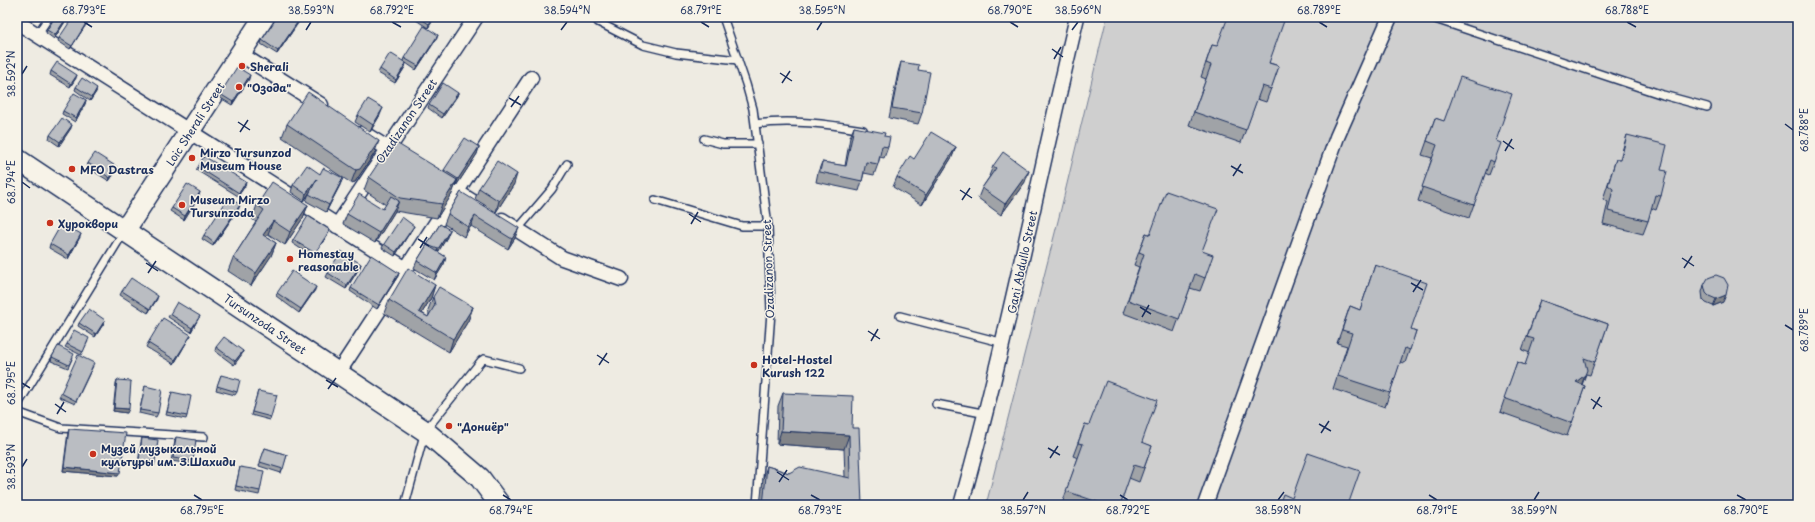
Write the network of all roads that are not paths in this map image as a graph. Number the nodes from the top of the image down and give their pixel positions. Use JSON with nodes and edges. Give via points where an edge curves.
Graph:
{"nodes":[{"id":1,"x":49,"y":17,"type":"edge"},
{"id":2,"x":264,"y":17,"type":"edge"},
{"id":3,"x":476,"y":17,"type":"edge"},
{"id":4,"x":723,"y":17,"type":"edge"},
{"id":5,"x":1077,"y":17,"type":"edge"},
{"id":6,"x":1390,"y":17,"type":"edge"},
{"id":7,"x":1429,"y":17,"type":"edge"},
{"id":8,"x":17,"y":22,"type":"edge"},
{"id":9,"x":598,"y":22,"type":"dead end"},
{"id":10,"x":37,"y":35,"type":"junction"},
{"id":11,"x":240,"y":54,"type":"junction"},
{"id":12,"x":738,"y":60,"type":"junction"},
{"id":13,"x":531,"y":78,"type":"dead end"},
{"id":14,"x":1707,"y":107,"type":"dead end"},
{"id":15,"x":334,"y":114,"type":"edge"},
{"id":16,"x":756,"y":124,"type":"junction"},
{"id":17,"x":354,"y":127,"type":"edge"},
{"id":18,"x":190,"y":131,"type":"junction"},
{"id":19,"x":874,"y":132,"type":"edge"},
{"id":20,"x":704,"y":139,"type":"dead end"},
{"id":21,"x":758,"y":144,"type":"junction"},
{"id":22,"x":388,"y":149,"type":"junction"},
{"id":23,"x":20,"y":163,"type":"edge"},
{"id":24,"x":413,"y":164,"type":"edge"},
{"id":25,"x":567,"y":164,"type":"dead end"},
{"id":26,"x":426,"y":172,"type":"edge"},
{"id":27,"x":457,"y":192,"type":"junction"},
{"id":28,"x":655,"y":200,"type":"dead end"},
{"id":29,"x":337,"y":226,"type":"junction"},
{"id":30,"x":768,"y":226,"type":"junction"},
{"id":31,"x":125,"y":230,"type":"junction"},
{"id":32,"x":517,"y":230,"type":"junction"},
{"id":33,"x":406,"y":270,"type":"junction"},
{"id":34,"x":621,"y":279,"type":"dead end"},
{"id":35,"x":900,"y":316,"type":"dead end"},
{"id":36,"x":1004,"y":343,"type":"junction"},
{"id":37,"x":519,"y":368,"type":"dead end"},
{"id":38,"x":338,"y":373,"type":"junction"},
{"id":39,"x":936,"y":404,"type":"dead end"},
{"id":40,"x":17,"y":406,"type":"edge"},
{"id":41,"x":17,"y":412,"type":"edge"},
{"id":42,"x":987,"y":414,"type":"junction"},
{"id":43,"x":425,"y":431,"type":"junction"},
{"id":44,"x":204,"y":437,"type":"dead end"},
{"id":45,"x":405,"y":505,"type":"edge"},
{"id":46,"x":500,"y":505,"type":"edge"},
{"id":47,"x":757,"y":505,"type":"edge"},
{"id":48,"x":961,"y":505,"type":"edge"},
{"id":49,"x":1205,"y":505,"type":"edge"}],
"edges":[{"from":1,"to":10,"type":"lane"},
{"from":2,"to":11,"type":"main road","name":"Loic Sherali Street"},
{"from":3,"to":22,"type":"street","name":"Ozadizanon Street"},
{"from":4,"to":12,"type":"lane","name":"Ozadizanon Street"},
{"from":5,"to":36,"type":"street","name":"Gani Abdullo Street"},
{"from":6,"to":49,"type":"street","via":[[1337,137]]},
{"from":7,"to":14,"type":"lane","via":[[1663,95]]},
{"from":8,"to":10,"type":"street"},
{"from":9,"to":12,"type":"lane","via":[[620,35],[648,46],[676,53]]},
{"from":10,"to":18,"type":"street"},
{"from":11,"to":15,"type":"street"},
{"from":11,"to":18,"type":"main road","name":"Loic Sherali Street"},
{"from":12,"to":16,"type":"lane","name":"Ozadizanon Street"},
{"from":13,"to":27,"type":"street"},
{"from":16,"to":19,"type":"lane","via":[[803,123]]},
{"from":16,"to":21,"type":"lane","name":"Ozadizanon Street"},
{"from":17,"to":22,"type":"street"},
{"from":18,"to":29,"type":"street"},
{"from":18,"to":31,"type":"main road","name":"Loic Sherali Street"},
{"from":20,"to":21,"type":"lane","via":[[723,144]]},
{"from":21,"to":30,"type":"lane","name":"Ozadizanon Street"},
{"from":22,"to":24,"type":"street"},
{"from":22,"to":29,"type":"street","name":"Ozadizanon Street"},
{"from":23,"to":31,"type":"main road","name":"Tursunzoda Street"},
{"from":25,"to":32,"type":"lane","via":[[552,189]]},
{"from":26,"to":27,"type":"street"},
{"from":27,"to":32,"type":"street"},
{"from":27,"to":33,"type":"street"},
{"from":28,"to":30,"type":"lane","via":[[742,226]]},
{"from":29,"to":33,"type":"street"},
{"from":30,"to":47,"type":"lane","name":"Ozadizanon Street","via":[[771,312]]},
{"from":31,"to":38,"type":"main road","name":"Tursunzoda Street"},
{"from":31,"to":40,"type":"lane"},
{"from":32,"to":34,"type":"street","via":[[562,258]]},
{"from":33,"to":38,"type":"street"},
{"from":35,"to":36,"type":"lane"},
{"from":36,"to":42,"type":"street","name":"Gani Abdullo Street"},
{"from":37,"to":43,"type":"lane","via":[[484,359],[481,361]]},
{"from":38,"to":43,"type":"main road","name":"Tursunzoda Street"},
{"from":39,"to":42,"type":"lane"},
{"from":41,"to":44,"type":"lane","via":[[61,428]]},
{"from":42,"to":48,"type":"street","name":"Gani Abdullo Street"},
{"from":43,"to":45,"type":"lane"},
{"from":43,"to":46,"type":"main road","name":"Tursunzoda Street","via":[[480,478]]}]}
